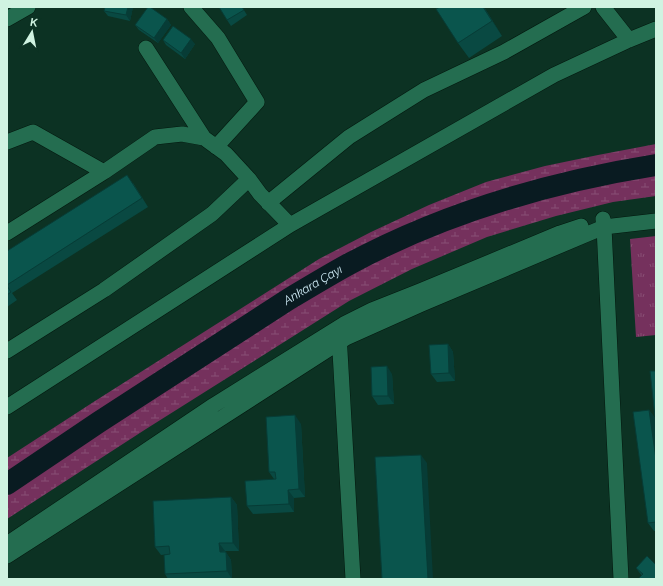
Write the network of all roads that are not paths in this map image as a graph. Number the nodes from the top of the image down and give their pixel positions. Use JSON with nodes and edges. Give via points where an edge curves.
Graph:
{"nodes":[{"id":1,"x":28,"y":7,"type":"edge"},
{"id":2,"x":191,"y":7,"type":"edge"},
{"id":3,"x":584,"y":7,"type":"edge"},
{"id":4,"x":603,"y":7,"type":"edge"},
{"id":5,"x":7,"y":18,"type":"edge"},
{"id":6,"x":656,"y":30,"type":"edge"},
{"id":7,"x":629,"y":40,"type":"junction"},
{"id":8,"x":146,"y":48,"type":"dead end"},
{"id":9,"x":204,"y":138,"type":"junction"},
{"id":10,"x":7,"y":142,"type":"edge"},
{"id":11,"x":216,"y":147,"type":"junction"},
{"id":12,"x":104,"y":172,"type":"junction"},
{"id":13,"x":249,"y":179,"type":"junction"},
{"id":14,"x":268,"y":203,"type":"junction"},
{"id":15,"x":656,"y":212,"type":"edge"},
{"id":16,"x":656,"y":221,"type":"edge"},
{"id":17,"x":603,"y":223,"type":"junction"},
{"id":18,"x":290,"y":225,"type":"junction"},
{"id":19,"x":7,"y":233,"type":"edge"},
{"id":20,"x":339,"y":334,"type":"junction"},
{"id":21,"x":7,"y":351,"type":"edge"},
{"id":22,"x":7,"y":407,"type":"edge"},
{"id":23,"x":7,"y":544,"type":"edge"},
{"id":24,"x":7,"y":556,"type":"edge"},
{"id":25,"x":353,"y":579,"type":"edge"},
{"id":26,"x":621,"y":579,"type":"edge"}],
"edges":[{"from":1,"to":5,"type":"street"},
{"from":2,"to":11,"type":"street","via":[[218,38],[257,102]]},
{"from":3,"to":14,"type":"street","via":[[504,52],[424,90],[349,137]]},
{"from":4,"to":7,"type":"street"},
{"from":6,"to":7,"type":"street"},
{"from":7,"to":18,"type":"street","via":[[554,75]]},
{"from":8,"to":9,"type":"street"},
{"from":9,"to":11,"type":"street"},
{"from":9,"to":12,"type":"street","via":[[182,134],[155,137]]},
{"from":10,"to":12,"type":"street","via":[[33,132]]},
{"from":11,"to":13,"type":"street"},
{"from":12,"to":19,"type":"street"},
{"from":13,"to":14,"type":"street"},
{"from":13,"to":21,"type":"street","via":[[212,214],[104,290]]},
{"from":14,"to":18,"type":"street"},
{"from":15,"to":17,"type":"street"},
{"from":16,"to":17,"type":"street"},
{"from":17,"to":20,"type":"street","via":[[346,338]]},
{"from":17,"to":26,"type":"street"},
{"from":18,"to":22,"type":"street"},
{"from":20,"to":23,"type":"street","via":[[214,405]]},
{"from":20,"to":24,"type":"street"},
{"from":20,"to":25,"type":"street"}]}
